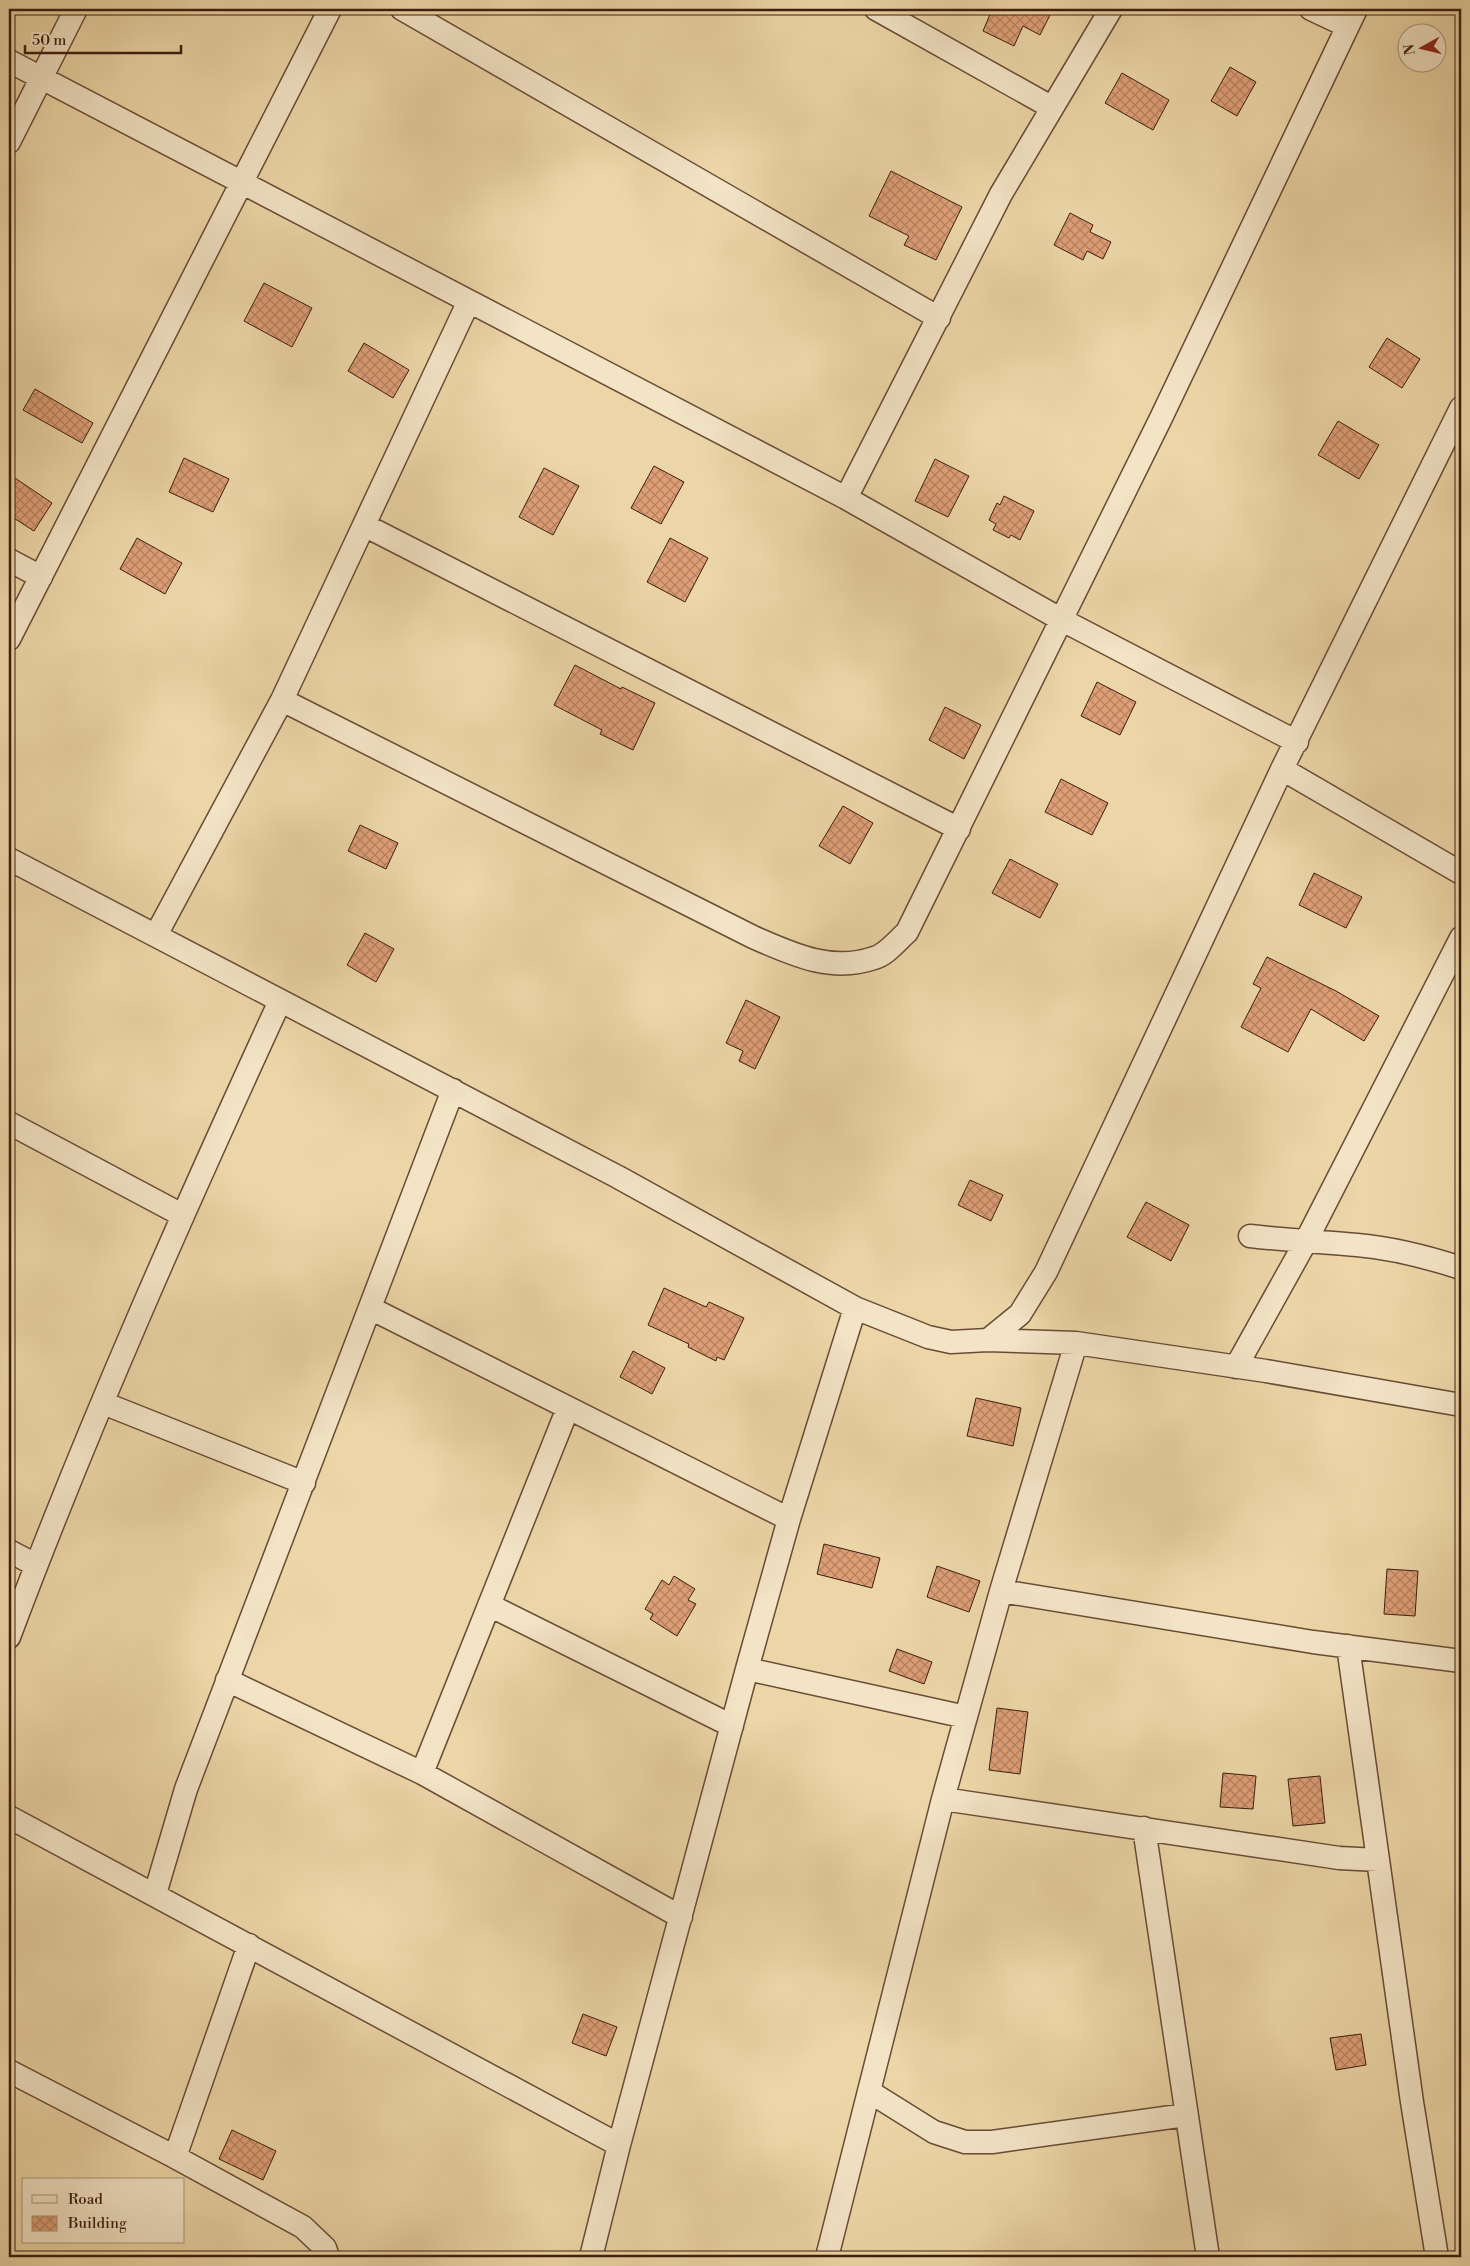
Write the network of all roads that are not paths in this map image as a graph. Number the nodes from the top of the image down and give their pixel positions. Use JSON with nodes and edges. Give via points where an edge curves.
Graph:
{"nodes":[{"id":1,"x":76,"y":9,"type":"edge"},
{"id":2,"x":330,"y":9,"type":"edge"},
{"id":3,"x":402,"y":9,"type":"edge"},
{"id":4,"x":876,"y":9,"type":"edge"},
{"id":5,"x":1111,"y":9,"type":"edge"},
{"id":6,"x":1311,"y":9,"type":"edge"},
{"id":7,"x":1351,"y":17,"type":"edge"},
{"id":8,"x":9,"y":61,"type":"edge"},
{"id":9,"x":42,"y":78,"type":"junction"},
{"id":10,"x":1051,"y":107,"type":"junction"},
{"id":11,"x":9,"y":142,"type":"edge"},
{"id":12,"x":242,"y":184,"type":"junction"},
{"id":13,"x":468,"y":303,"type":"junction"},
{"id":14,"x":939,"y":318,"type":"junction"},
{"id":15,"x":1461,"y":408,"type":"edge"},
{"id":16,"x":846,"y":498,"type":"junction"},
{"id":17,"x":364,"y":526,"type":"junction"},
{"id":18,"x":9,"y":560,"type":"edge"},
{"id":19,"x":41,"y":577,"type":"junction"},
{"id":20,"x":1062,"y":620,"type":"junction"},
{"id":21,"x":9,"y":639,"type":"edge"},
{"id":22,"x":282,"y":700,"type":"junction"},
{"id":23,"x":1297,"y":742,"type":"junction"},
{"id":24,"x":1282,"y":769,"type":"junction"},
{"id":25,"x":959,"y":829,"type":"junction"},
{"id":26,"x":9,"y":859,"type":"edge"},
{"id":27,"x":1461,"y":873,"type":"edge"},
{"id":28,"x":156,"y":936,"type":"junction"},
{"id":29,"x":1461,"y":938,"type":"edge"},
{"id":30,"x":280,"y":1001,"type":"junction"},
{"id":31,"x":453,"y":1090,"type":"junction"},
{"id":32,"x":9,"y":1123,"type":"edge"},
{"id":33,"x":182,"y":1216,"type":"junction"},
{"id":34,"x":1250,"y":1236,"type":"dead end"},
{"id":35,"x":1305,"y":1243,"type":"junction"},
{"id":36,"x":1461,"y":1268,"type":"edge"},
{"id":37,"x":370,"y":1308,"type":"junction"},
{"id":38,"x":855,"y":1308,"type":"junction"},
{"id":39,"x":988,"y":1340,"type":"junction"},
{"id":40,"x":1076,"y":1343,"type":"junction"},
{"id":41,"x":1236,"y":1367,"type":"junction"},
{"id":42,"x":103,"y":1403,"type":"junction"},
{"id":43,"x":1461,"y":1405,"type":"edge"},
{"id":44,"x":568,"y":1408,"type":"junction"},
{"id":45,"x":304,"y":1483,"type":"junction"},
{"id":46,"x":789,"y":1519,"type":"junction"},
{"id":47,"x":9,"y":1551,"type":"edge"},
{"id":48,"x":36,"y":1565,"type":"junction"},
{"id":49,"x":1001,"y":1591,"type":"junction"},
{"id":50,"x":489,"y":1605,"type":"junction"},
{"id":51,"x":9,"y":1637,"type":"edge"},
{"id":52,"x":1348,"y":1646,"type":"junction"},
{"id":53,"x":1461,"y":1661,"type":"edge"},
{"id":54,"x":747,"y":1669,"type":"junction"},
{"id":55,"x":227,"y":1680,"type":"junction"},
{"id":56,"x":966,"y":1717,"type":"junction"},
{"id":57,"x":732,"y":1726,"type":"junction"},
{"id":58,"x":422,"y":1773,"type":"junction"},
{"id":59,"x":943,"y":1799,"type":"junction"},
{"id":60,"x":9,"y":1818,"type":"edge"},
{"id":61,"x":1144,"y":1828,"type":"junction"},
{"id":62,"x":1378,"y":1860,"type":"junction"},
{"id":63,"x":155,"y":1894,"type":"junction"},
{"id":64,"x":681,"y":1917,"type":"junction"},
{"id":65,"x":250,"y":1945,"type":"junction"},
{"id":66,"x":9,"y":2071,"type":"edge"},
{"id":67,"x":870,"y":2092,"type":"junction"},
{"id":68,"x":1186,"y":2115,"type":"junction"},
{"id":69,"x":619,"y":2144,"type":"junction"},
{"id":70,"x":176,"y":2157,"type":"junction"},
{"id":71,"x":328,"y":2257,"type":"edge"},
{"id":72,"x":591,"y":2257,"type":"edge"},
{"id":73,"x":827,"y":2257,"type":"edge"},
{"id":74,"x":1208,"y":2257,"type":"edge"},
{"id":75,"x":1437,"y":2257,"type":"edge"}],
"edges":[{"from":1,"to":9,"type":"street"},
{"from":2,"to":12,"type":"street"},
{"from":3,"to":14,"type":"street"},
{"from":4,"to":10,"type":"street"},
{"from":5,"to":10,"type":"street"},
{"from":6,"to":7,"type":"street"},
{"from":7,"to":20,"type":"street"},
{"from":8,"to":9,"type":"street"},
{"from":9,"to":11,"type":"street"},
{"from":9,"to":12,"type":"street"},
{"from":10,"to":14,"type":"street","via":[[1001,194]]},
{"from":12,"to":13,"type":"street"},
{"from":12,"to":19,"type":"street"},
{"from":13,"to":16,"type":"street"},
{"from":13,"to":17,"type":"street"},
{"from":14,"to":16,"type":"street"},
{"from":15,"to":23,"type":"street"},
{"from":16,"to":20,"type":"street"},
{"from":17,"to":22,"type":"street"},
{"from":17,"to":25,"type":"street"},
{"from":18,"to":19,"type":"street"},
{"from":19,"to":21,"type":"street"},
{"from":20,"to":23,"type":"street"},
{"from":20,"to":25,"type":"street"},
{"from":22,"to":25,"type":"street","via":[[753,937],[811,960],[836,965],[876,958],[907,932]]},
{"from":22,"to":28,"type":"street"},
{"from":23,"to":24,"type":"street"},
{"from":24,"to":27,"type":"street"},
{"from":24,"to":39,"type":"street","via":[[1046,1272],[1020,1314]]},
{"from":26,"to":28,"type":"street"},
{"from":28,"to":30,"type":"street"},
{"from":29,"to":35,"type":"street"},
{"from":30,"to":31,"type":"street"},
{"from":30,"to":33,"type":"street"},
{"from":31,"to":37,"type":"street"},
{"from":31,"to":38,"type":"street","via":[[627,1181]]},
{"from":32,"to":33,"type":"street"},
{"from":33,"to":42,"type":"street"},
{"from":34,"to":35,"type":"street"},
{"from":35,"to":36,"type":"street","via":[[1358,1245],[1419,1255]]},
{"from":35,"to":41,"type":"street"},
{"from":37,"to":44,"type":"street"},
{"from":37,"to":45,"type":"street"},
{"from":38,"to":39,"type":"street","via":[[943,1341]]},
{"from":38,"to":46,"type":"street"},
{"from":39,"to":40,"type":"street"},
{"from":40,"to":41,"type":"street"},
{"from":40,"to":49,"type":"street"},
{"from":41,"to":43,"type":"street"},
{"from":42,"to":45,"type":"street"},
{"from":42,"to":48,"type":"street"},
{"from":44,"to":46,"type":"street"},
{"from":44,"to":50,"type":"street"},
{"from":45,"to":55,"type":"street"},
{"from":46,"to":54,"type":"street"},
{"from":47,"to":48,"type":"street"},
{"from":48,"to":51,"type":"street"},
{"from":49,"to":52,"type":"street"},
{"from":49,"to":56,"type":"street"},
{"from":50,"to":57,"type":"street"},
{"from":50,"to":58,"type":"street"},
{"from":52,"to":53,"type":"street"},
{"from":52,"to":62,"type":"street"},
{"from":54,"to":56,"type":"street"},
{"from":54,"to":57,"type":"street"},
{"from":55,"to":58,"type":"street"},
{"from":55,"to":63,"type":"street","via":[[186,1789]]},
{"from":56,"to":59,"type":"street"},
{"from":57,"to":64,"type":"street"},
{"from":58,"to":64,"type":"street"},
{"from":59,"to":61,"type":"street"},
{"from":59,"to":67,"type":"street"},
{"from":60,"to":63,"type":"street"},
{"from":61,"to":62,"type":"street","via":[[1339,1858]]},
{"from":61,"to":68,"type":"street"},
{"from":62,"to":75,"type":"street"},
{"from":63,"to":65,"type":"street"},
{"from":64,"to":69,"type":"street"},
{"from":65,"to":69,"type":"street"},
{"from":65,"to":70,"type":"street"},
{"from":66,"to":70,"type":"street"},
{"from":67,"to":68,"type":"street","via":[[934,2132],[965,2142],[992,2142]]},
{"from":67,"to":73,"type":"street"},
{"from":68,"to":74,"type":"street"},
{"from":69,"to":72,"type":"street"},
{"from":70,"to":71,"type":"street","via":[[303,2227],[325,2248]]}]}
